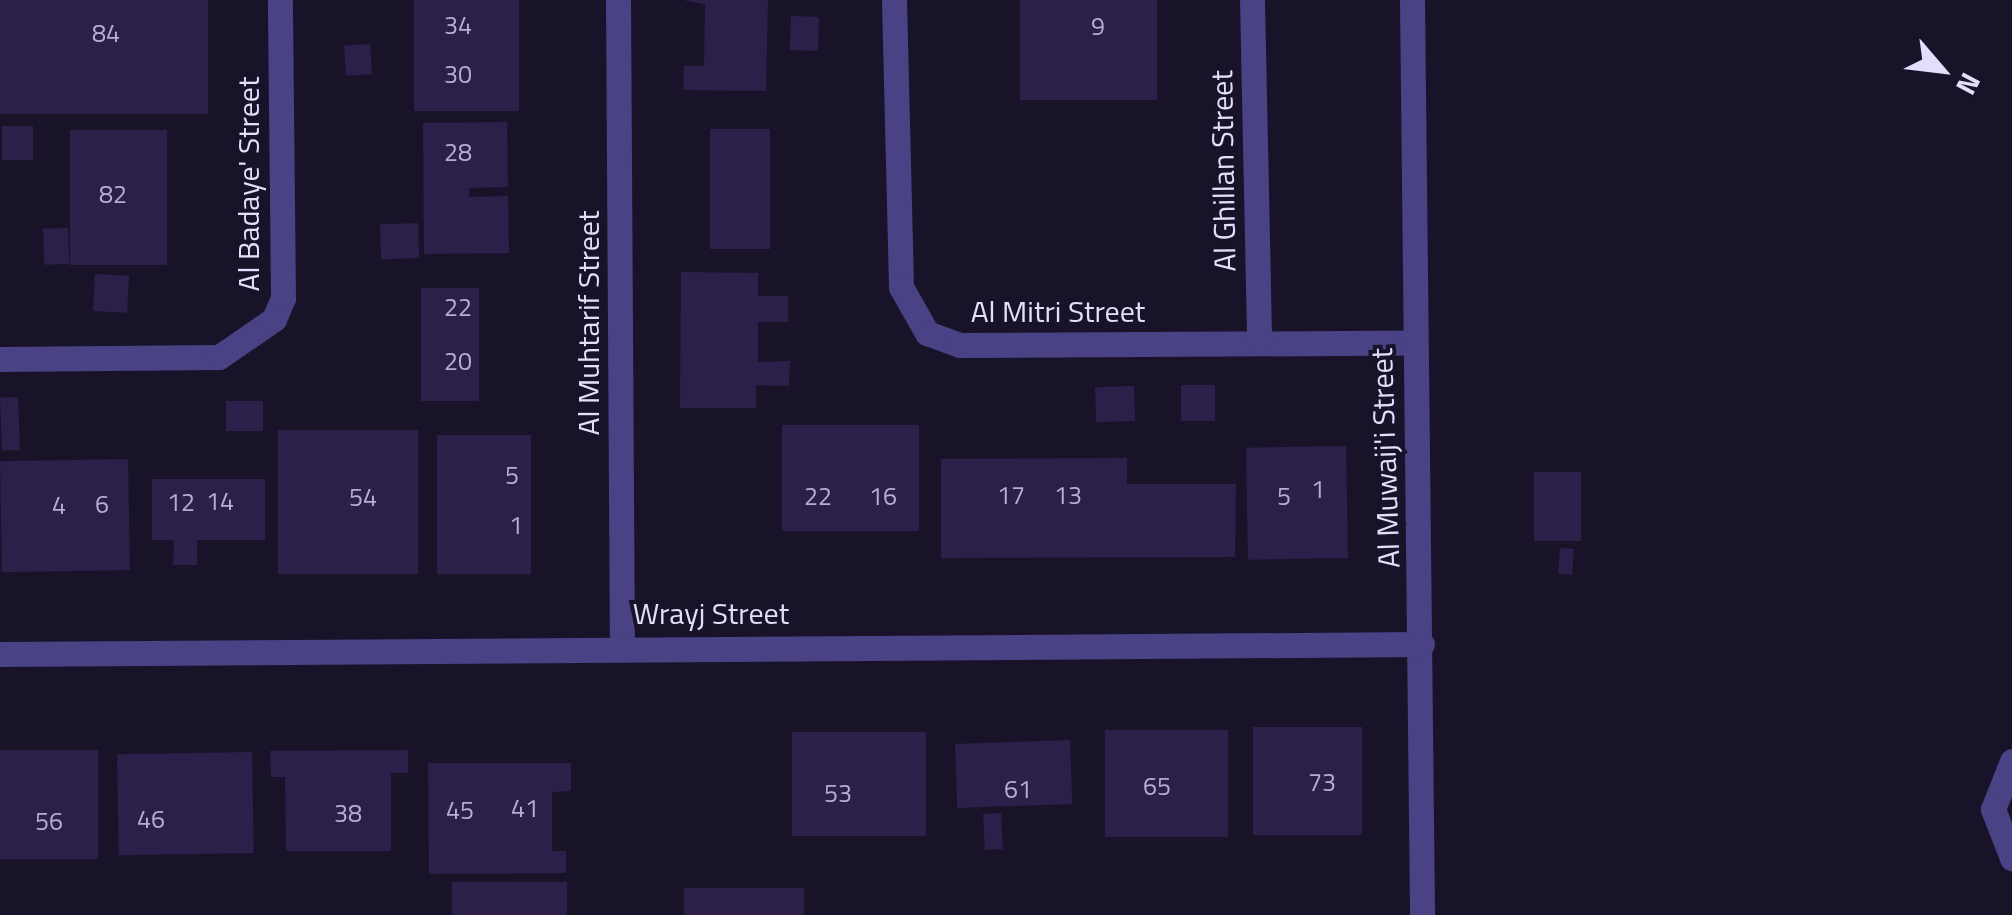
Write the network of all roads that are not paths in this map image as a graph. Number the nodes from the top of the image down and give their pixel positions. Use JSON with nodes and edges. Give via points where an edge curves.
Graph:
{"nodes":[{"id":1,"x":280,"y":0,"type":"edge"},
{"id":2,"x":618,"y":0,"type":"edge"},
{"id":3,"x":894,"y":0,"type":"edge"},
{"id":4,"x":1252,"y":0,"type":"edge"},
{"id":5,"x":1412,"y":0,"type":"edge"},
{"id":6,"x":1259,"y":341,"type":"junction"},
{"id":7,"x":1414,"y":343,"type":"junction"},
{"id":8,"x":0,"y":359,"type":"edge"},
{"id":9,"x":1422,"y":644,"type":"junction"},
{"id":10,"x":622,"y":646,"type":"junction"},
{"id":11,"x":0,"y":654,"type":"edge"},
{"id":12,"x":2012,"y":762,"type":"edge"},
{"id":13,"x":2012,"y":858,"type":"edge"},
{"id":14,"x":1422,"y":915,"type":"edge"}],
"edges":[{"from":1,"to":8,"type":"street","name":"Al Badaye' Street","via":[[283,298],[274,319],[219,358]]},
{"from":2,"to":10,"type":"street","name":"Al Muhtarif Street"},
{"from":3,"to":6,"type":"street","name":"Al Mitri Street","via":[[901,288],[927,333],[960,345]]},
{"from":4,"to":6,"type":"street","name":"Al Ghillan Street"},
{"from":5,"to":7,"type":"street","name":"Al Muwaij'i Street"},
{"from":6,"to":7,"type":"street","name":"Al Mitri Street"},
{"from":7,"to":9,"type":"street","name":"Al Muwaij'i Street"},
{"from":9,"to":10,"type":"street","name":"Wrayj Street"},
{"from":9,"to":14,"type":"street","name":"Al Muwaij'i Street"},
{"from":10,"to":11,"type":"street","name":"Wrayj Street"},
{"from":12,"to":13,"type":"street","via":[[1993,809]]}]}
